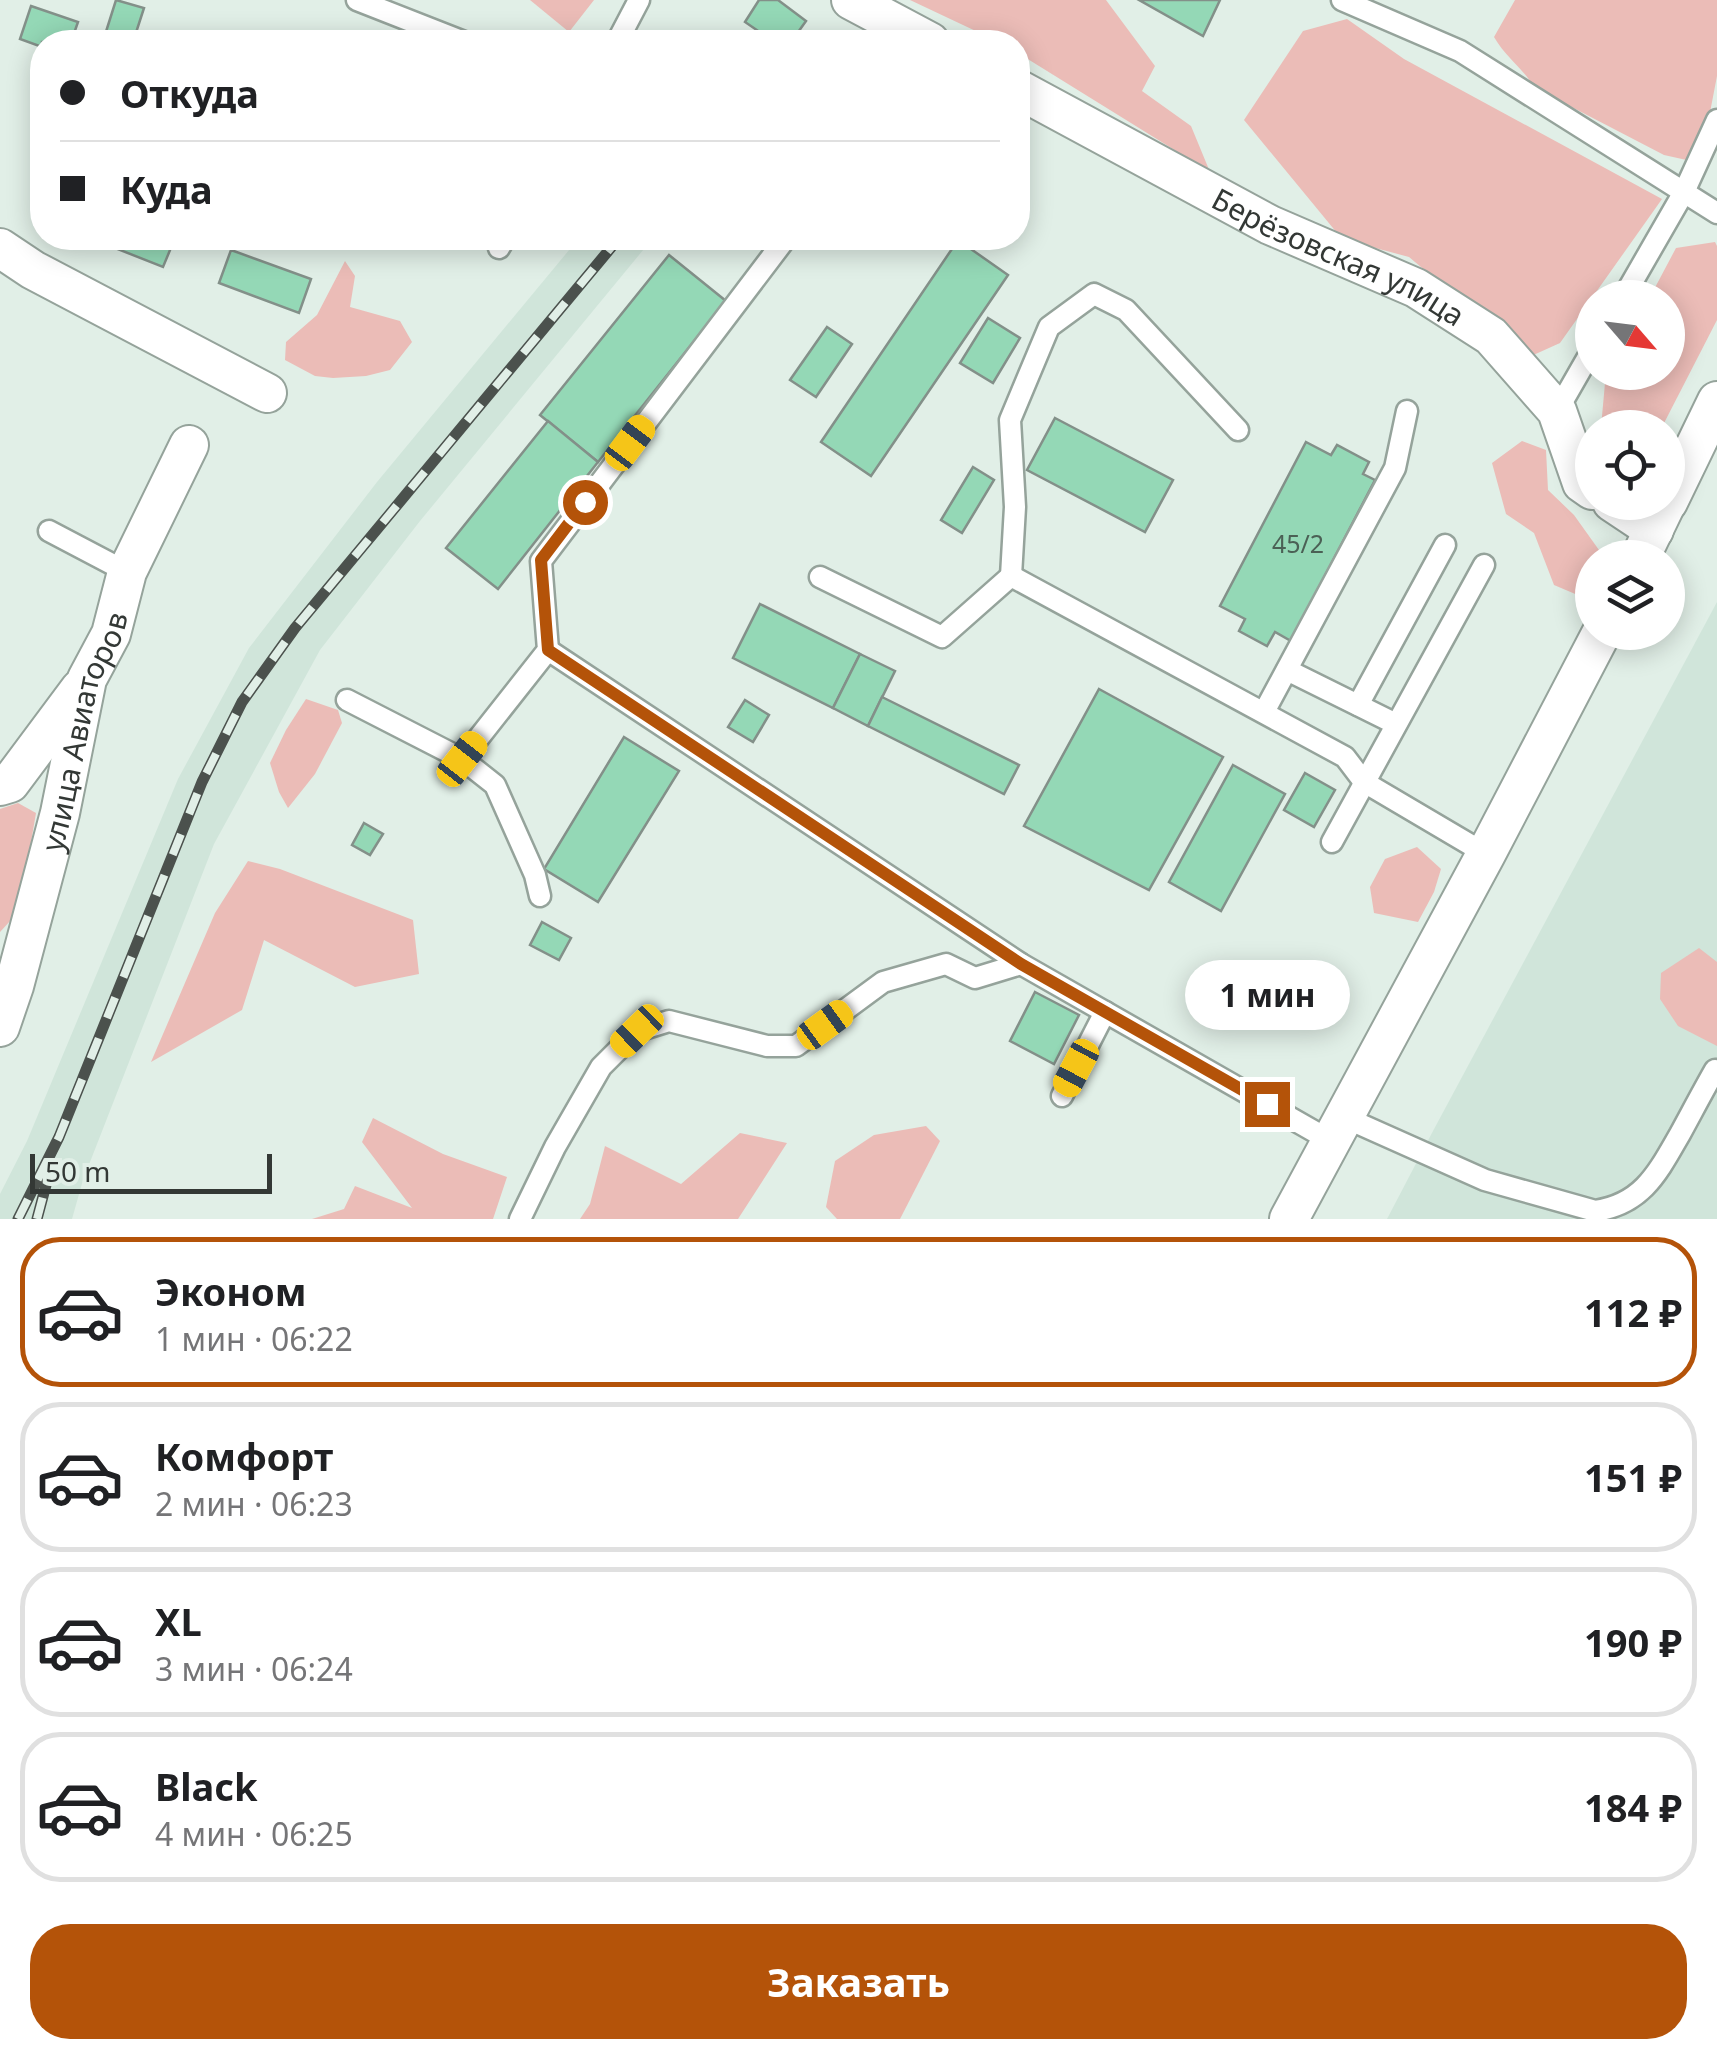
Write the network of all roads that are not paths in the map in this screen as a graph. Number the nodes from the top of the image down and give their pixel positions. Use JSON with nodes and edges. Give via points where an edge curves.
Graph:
{"nodes":[{"id":1,"x":357,"y":0,"type":"edge"},
{"id":2,"x":639,"y":0,"type":"edge"},
{"id":3,"x":852,"y":0,"type":"edge"},
{"id":4,"x":1342,"y":0,"type":"edge"},
{"id":5,"x":433,"y":30,"type":"edge"},
{"id":6,"x":624,"y":30,"type":"edge"},
{"id":7,"x":908,"y":30,"type":"edge"},
{"id":8,"x":1030,"y":96,"type":"edge"},
{"id":9,"x":1717,"y":120,"type":"edge"},
{"id":10,"x":1684,"y":192,"type":"junction"},
{"id":11,"x":1717,"y":213,"type":"edge"},
{"id":12,"x":0,"y":248,"type":"edge"},
{"id":13,"x":777,"y":250,"type":"edge"},
{"id":14,"x":1633,"y":280,"type":"edge"},
{"id":15,"x":1575,"y":380,"type":"edge"},
{"id":16,"x":267,"y":393,"type":"dead end"},
{"id":17,"x":1717,"y":401,"type":"edge"},
{"id":18,"x":1406,"y":411,"type":"dead end"},
{"id":19,"x":1557,"y":411,"type":"junction"},
{"id":20,"x":1238,"y":430,"type":"dead end"},
{"id":21,"x":190,"y":444,"type":"dead end"},
{"id":22,"x":1575,"y":464,"type":"edge"},
{"id":23,"x":1657,"y":523,"type":"edge"},
{"id":24,"x":49,"y":531,"type":"dead end"},
{"id":25,"x":1446,"y":545,"type":"dead end"},
{"id":26,"x":1484,"y":565,"type":"dead end"},
{"id":27,"x":127,"y":572,"type":"junction"},
{"id":28,"x":820,"y":576,"type":"dead end"},
{"id":29,"x":1011,"y":576,"type":"junction"},
{"id":30,"x":548,"y":650,"type":"junction"},
{"id":31,"x":1593,"y":650,"type":"edge"},
{"id":32,"x":1287,"y":670,"type":"junction"},
{"id":33,"x":87,"y":680,"type":"junction"},
{"id":34,"x":347,"y":700,"type":"dead end"},
{"id":35,"x":1358,"y":705,"type":"junction"},
{"id":36,"x":1264,"y":712,"type":"junction"},
{"id":37,"x":1396,"y":724,"type":"junction"},
{"id":38,"x":462,"y":759,"type":"junction"},
{"id":39,"x":1364,"y":782,"type":"junction"},
{"id":40,"x":0,"y":786,"type":"edge"},
{"id":41,"x":1332,"y":842,"type":"dead end"},
{"id":42,"x":1486,"y":854,"type":"junction"},
{"id":43,"x":540,"y":896,"type":"dead end"},
{"id":44,"x":1021,"y":964,"type":"junction"},
{"id":45,"x":1105,"y":1012,"type":"junction"},
{"id":46,"x":0,"y":1028,"type":"edge"},
{"id":47,"x":1715,"y":1070,"type":"edge"},
{"id":48,"x":1062,"y":1096,"type":"dead end"},
{"id":49,"x":1339,"y":1129,"type":"junction"},
{"id":50,"x":520,"y":1219,"type":"edge"},
{"id":51,"x":1289,"y":1219,"type":"edge"}],
"edges":[{"from":1,"to":5,"type":"lane"},
{"from":2,"to":6,"type":"lane"},
{"from":3,"to":7,"type":"street"},
{"from":4,"to":10,"type":"lane","via":[[1460,50]]},
{"from":8,"to":19,"type":"street","name":"Берёзовская улица","via":[[1270,225],[1416,288],[1491,336]]},
{"from":9,"to":10,"type":"lane"},
{"from":10,"to":11,"type":"lane"},
{"from":10,"to":14,"type":"lane"},
{"from":12,"to":16,"type":"street"},
{"from":13,"to":30,"type":"lane","via":[[541,560]]},
{"from":15,"to":19,"type":"lane"},
{"from":17,"to":23,"type":"street"},
{"from":18,"to":32,"type":"lane","via":[[1395,468]]},
{"from":19,"to":22,"type":"street","name":"Берёзовская улица"},
{"from":20,"to":29,"type":"lane","via":[[1126,310],[1094,294],[1049,326],[1010,420]]},
{"from":21,"to":27,"type":"street","name":"улица Авиаторов"},
{"from":24,"to":27,"type":"lane"},
{"from":25,"to":35,"type":"lane"},
{"from":26,"to":37,"type":"lane"},
{"from":27,"to":33,"type":"street","name":"улица Авиаторов","via":[[110,634]]},
{"from":28,"to":29,"type":"lane","via":[[942,637]]},
{"from":29,"to":36,"type":"lane"},
{"from":30,"to":38,"type":"lane"},
{"from":30,"to":44,"type":"lane"},
{"from":31,"to":42,"type":"street"},
{"from":32,"to":35,"type":"lane"},
{"from":32,"to":36,"type":"lane"},
{"from":33,"to":40,"type":"street","via":[[10,783]]},
{"from":33,"to":46,"type":"street","name":"улица Авиаторов","via":[[60,813]]},
{"from":34,"to":38,"type":"lane"},
{"from":35,"to":37,"type":"lane"},
{"from":36,"to":39,"type":"lane","via":[[1345,757]]},
{"from":37,"to":39,"type":"lane"},
{"from":38,"to":43,"type":"lane","via":[[496,785]]},
{"from":39,"to":41,"type":"lane"},
{"from":39,"to":42,"type":"lane"},
{"from":42,"to":49,"type":"street"},
{"from":44,"to":45,"type":"lane"},
{"from":44,"to":50,"type":"lane","via":[[975,978],[946,964],[883,982],[796,1046],[768,1046],[669,1021],[637,1031],[600,1067]]},
{"from":45,"to":48,"type":"lane"},
{"from":45,"to":49,"type":"lane"},
{"from":47,"to":49,"type":"lane","via":[[1654,1179],[1629,1200],[1595,1211]]},
{"from":49,"to":51,"type":"street"}]}
